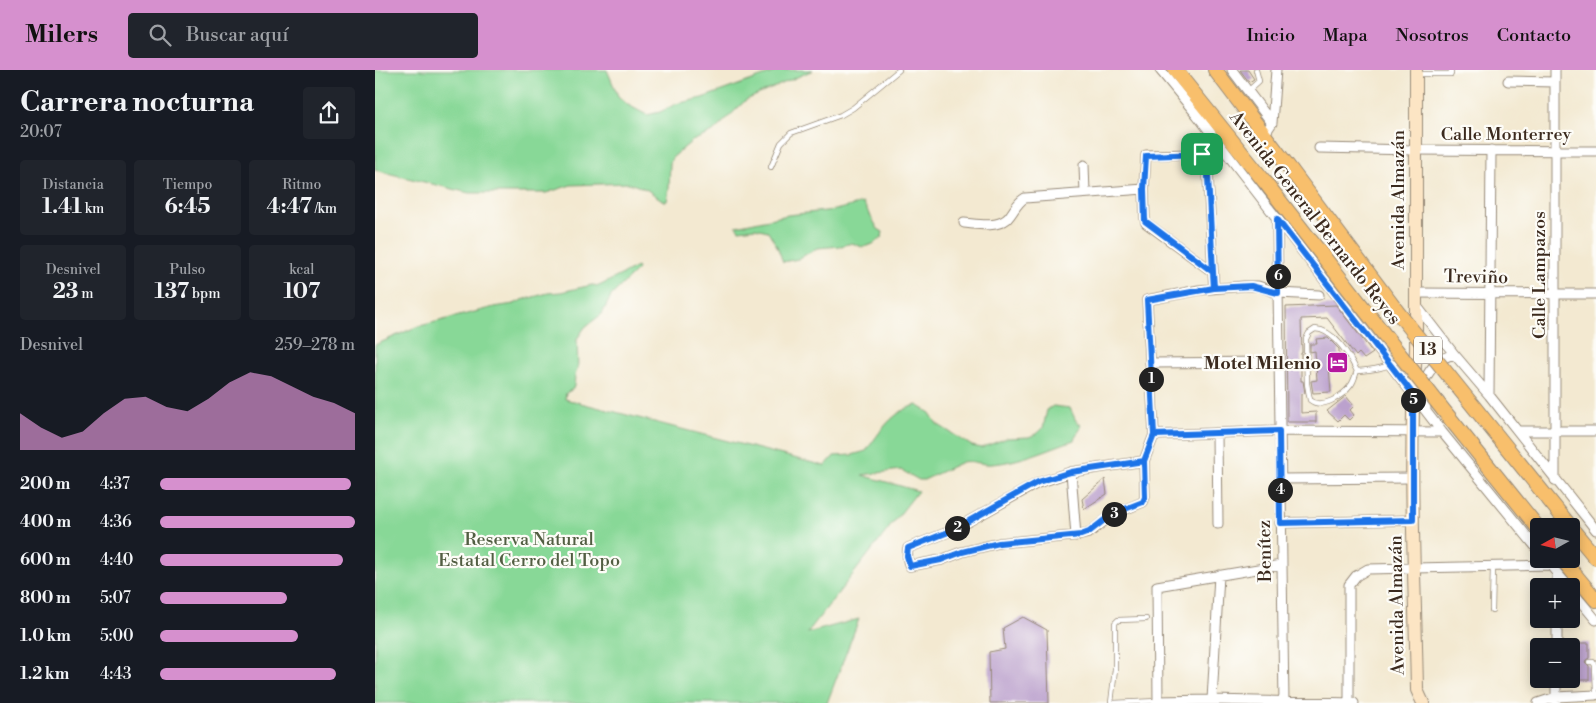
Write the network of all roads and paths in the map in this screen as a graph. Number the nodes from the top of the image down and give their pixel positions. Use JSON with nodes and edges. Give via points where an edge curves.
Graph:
{"nodes":[{"id":1,"x":899,"y":70,"type":"edge"},
{"id":2,"x":1160,"y":70,"type":"edge"},
{"id":3,"x":1215,"y":70,"type":"edge"},
{"id":4,"x":1232,"y":70,"type":"edge"},
{"id":5,"x":1256,"y":70,"type":"edge"},
{"id":6,"x":1276,"y":70,"type":"edge"},
{"id":7,"x":1451,"y":70,"type":"edge"},
{"id":8,"x":1555,"y":70,"type":"edge"},
{"id":9,"x":1416,"y":72,"type":"edge"},
{"id":10,"x":1180,"y":73,"type":"edge"},
{"id":11,"x":1507,"y":81,"type":"dead end"},
{"id":12,"x":1555,"y":82,"type":"junction"},
{"id":13,"x":1248,"y":91,"type":"junction"},
{"id":14,"x":1201,"y":112,"type":"junction"},
{"id":15,"x":1272,"y":123,"type":"junction"},
{"id":16,"x":1264,"y":135,"type":"junction"},
{"id":17,"x":1319,"y":148,"type":"dead end"},
{"id":18,"x":1415,"y":150,"type":"junction"},
{"id":19,"x":1491,"y":150,"type":"junction"},
{"id":20,"x":1555,"y":151,"type":"junction"},
{"id":21,"x":1596,"y":151,"type":"edge"},
{"id":22,"x":1083,"y":165,"type":"dead end"},
{"id":23,"x":771,"y":166,"type":"dead end"},
{"id":24,"x":1144,"y":189,"type":"junction"},
{"id":25,"x":1085,"y":193,"type":"junction"},
{"id":26,"x":1277,"y":219,"type":"junction"},
{"id":27,"x":964,"y":223,"type":"dead end"},
{"id":28,"x":1213,"y":272,"type":"junction"},
{"id":29,"x":1214,"y":288,"type":"junction"},
{"id":30,"x":1278,"y":293,"type":"junction"},
{"id":31,"x":1490,"y":294,"type":"junction"},
{"id":32,"x":1596,"y":294,"type":"edge"},
{"id":33,"x":1319,"y":295,"type":"dead end"},
{"id":34,"x":1555,"y":295,"type":"junction"},
{"id":35,"x":1416,"y":299,"type":"junction"},
{"id":36,"x":1416,"y":348,"type":"junction"},
{"id":37,"x":1454,"y":354,"type":"junction"},
{"id":38,"x":1279,"y":362,"type":"junction"},
{"id":39,"x":1150,"y":363,"type":"junction"},
{"id":40,"x":1391,"y":365,"type":"junction"},
{"id":41,"x":1357,"y":371,"type":"junction"},
{"id":42,"x":1413,"y":394,"type":"junction"},
{"id":43,"x":1489,"y":395,"type":"junction"},
{"id":44,"x":1429,"y":416,"type":"junction"},
{"id":45,"x":1279,"y":431,"type":"junction"},
{"id":46,"x":1413,"y":431,"type":"junction"},
{"id":47,"x":1518,"y":431,"type":"junction"},
{"id":48,"x":1555,"y":431,"type":"junction"},
{"id":49,"x":1596,"y":431,"type":"edge"},
{"id":50,"x":1441,"y":432,"type":"junction"},
{"id":51,"x":1217,"y":433,"type":"junction"},
{"id":52,"x":1154,"y":435,"type":"junction"},
{"id":53,"x":1144,"y":461,"type":"junction"},
{"id":54,"x":1071,"y":472,"type":"junction"},
{"id":55,"x":1412,"y":478,"type":"junction"},
{"id":56,"x":1280,"y":479,"type":"junction"},
{"id":57,"x":1555,"y":480,"type":"junction"},
{"id":58,"x":1530,"y":518,"type":"edge"},
{"id":59,"x":1564,"y":518,"type":"edge"},
{"id":60,"x":1413,"y":520,"type":"junction"},
{"id":61,"x":1280,"y":523,"type":"junction"},
{"id":62,"x":1218,"y":524,"type":"dead end"},
{"id":63,"x":1596,"y":530,"type":"edge"},
{"id":64,"x":1076,"y":536,"type":"junction"},
{"id":65,"x":1580,"y":538,"type":"edge"},
{"id":66,"x":1530,"y":540,"type":"edge"},
{"id":67,"x":1596,"y":558,"type":"edge"},
{"id":68,"x":1530,"y":563,"type":"edge"},
{"id":69,"x":1281,"y":565,"type":"junction"},
{"id":70,"x":1493,"y":567,"type":"junction"},
{"id":71,"x":1415,"y":568,"type":"junction"},
{"id":72,"x":1555,"y":568,"type":"edge"},
{"id":73,"x":1560,"y":568,"type":"edge"},
{"id":74,"x":1219,"y":574,"type":"junction"},
{"id":75,"x":1557,"y":574,"type":"junction"},
{"id":76,"x":1557,"y":578,"type":"edge"},
{"id":77,"x":1561,"y":578,"type":"edge"},
{"id":78,"x":1596,"y":600,"type":"edge"},
{"id":79,"x":1580,"y":601,"type":"edge"},
{"id":80,"x":1492,"y":610,"type":"dead end"},
{"id":81,"x":1146,"y":619,"type":"dead end"},
{"id":82,"x":1596,"y":620,"type":"edge"},
{"id":83,"x":1589,"y":662,"type":"dead end"},
{"id":84,"x":1417,"y":690,"type":"junction"},
{"id":85,"x":1596,"y":690,"type":"edge"},
{"id":86,"x":1596,"y":695,"type":"edge"},
{"id":87,"x":1212,"y":700,"type":"junction"},
{"id":88,"x":1556,"y":700,"type":"edge"},
{"id":89,"x":1158,"y":701,"type":"junction"},
{"id":90,"x":1284,"y":702,"type":"edge"},
{"id":91,"x":1112,"y":703,"type":"edge"},
{"id":92,"x":1349,"y":703,"type":"edge"},
{"id":93,"x":1354,"y":703,"type":"edge"},
{"id":94,"x":1411,"y":703,"type":"edge"},
{"id":95,"x":1423,"y":703,"type":"edge"},
{"id":96,"x":1538,"y":703,"type":"edge"}],
"edges":[{"from":1,"to":23,"type":"lane","via":[[853,108],[791,133],[781,143]]},
{"from":2,"to":14,"type":"street"},
{"from":3,"to":16,"type":"main road","name":"Avenida General Bernardo Reyes","number":"13"},
{"from":4,"to":13,"type":"street"},
{"from":5,"to":13,"type":"lane","via":[[1259,81]]},
{"from":6,"to":15,"type":"street"},
{"from":7,"to":9,"type":"lane","via":[[1451,74]]},
{"from":8,"to":12,"type":"street","name":"Calle Lampazos"},
{"from":9,"to":18,"type":"main road","name":"Avenida Almazán"},
{"from":10,"to":14,"type":"main road","name":"Avenida General Bernardo Reyes","number":"13"},
{"from":11,"to":12,"type":"street"},
{"from":12,"to":20,"type":"street","name":"Calle Lampazos"},
{"from":13,"to":15,"type":"street"},
{"from":14,"to":26,"type":"street"},
{"from":14,"to":58,"type":"main road","name":"Avenida General Bernardo Reyes","number":"13","bridge":true,"via":[[1265,182]]},
{"from":15,"to":16,"type":"street"},
{"from":16,"to":59,"type":"main road","name":"Avenida General Bernardo Reyes","number":"13","bridge":true,"via":[[1399,314]]},
{"from":17,"to":18,"type":"street","name":"Calle Monterrey"},
{"from":18,"to":19,"type":"street","name":"Calle Monterrey"},
{"from":18,"to":35,"type":"main road","name":"Avenida Almazán"},
{"from":19,"to":20,"type":"street","name":"Calle Monterrey"},
{"from":19,"to":31,"type":"street"},
{"from":20,"to":21,"type":"street","name":"Calle Monterrey"},
{"from":20,"to":34,"type":"street","name":"Calle Lampazos"},
{"from":22,"to":25,"type":"street"},
{"from":24,"to":25,"type":"street"},
{"from":24,"to":28,"type":"street","via":[[1146,223]]},
{"from":24,"to":28,"type":"street","via":[[1147,155],[1205,155]]},
{"from":25,"to":27,"type":"street","via":[[1025,198],[1000,223]]},
{"from":26,"to":30,"type":"street","name":"Benítez"},
{"from":26,"to":40,"type":"street"},
{"from":28,"to":29,"type":"street"},
{"from":29,"to":30,"type":"street","via":[[1251,286]]},
{"from":29,"to":39,"type":"street","via":[[1147,300]]},
{"from":30,"to":33,"type":"street"},
{"from":30,"to":38,"type":"street","name":"Benítez"},
{"from":31,"to":34,"type":"street","name":"Treviño"},
{"from":31,"to":35,"type":"street","name":"Treviño"},
{"from":31,"to":43,"type":"street"},
{"from":32,"to":34,"type":"street","name":"Treviño"},
{"from":34,"to":48,"type":"street","name":"Calle Lampazos"},
{"from":35,"to":36,"type":"main road","name":"Avenida Almazán"},
{"from":35,"to":37,"type":"street"},
{"from":36,"to":40,"type":"lane"},
{"from":36,"to":42,"type":"main road","name":"Avenida Almazán"},
{"from":37,"to":43,"type":"street"},
{"from":37,"to":44,"type":"street","via":[[1437,362],[1426,377],[1423,395]]},
{"from":38,"to":39,"type":"street"},
{"from":38,"to":45,"type":"street","name":"Benítez"},
{"from":39,"to":52,"type":"street"},
{"from":40,"to":41,"type":"lane"},
{"from":40,"to":42,"type":"street"},
{"from":41,"to":41,"type":"lane","via":[[1351,358],[1330,334],[1319,329],[1309,333],[1306,339],[1307,384],[1313,402],[1326,404],[1348,388]]},
{"from":42,"to":44,"type":"street"},
{"from":42,"to":46,"type":"main road","name":"Avenida Almazán"},
{"from":43,"to":47,"type":"street"},
{"from":44,"to":50,"type":"street"},
{"from":45,"to":46,"type":"street"},
{"from":45,"to":51,"type":"street"},
{"from":45,"to":56,"type":"street","name":"Benítez"},
{"from":46,"to":50,"type":"street"},
{"from":46,"to":55,"type":"main road","name":"Avenida Almazán"},
{"from":47,"to":48,"type":"street"},
{"from":47,"to":57,"type":"street"},
{"from":48,"to":49,"type":"street"},
{"from":48,"to":57,"type":"street","name":"Calle Lampazos"},
{"from":50,"to":66,"type":"street"},
{"from":51,"to":52,"type":"street"},
{"from":51,"to":62,"type":"street"},
{"from":52,"to":53,"type":"street"},
{"from":53,"to":54,"type":"street"},
{"from":53,"to":64,"type":"street","via":[[1143,502],[1112,514],[1089,532]]},
{"from":54,"to":64,"type":"street"},
{"from":54,"to":64,"type":"street","via":[[1038,482],[951,531],[908,548],[907,556],[910,566],[999,543]]},
{"from":55,"to":56,"type":"street"},
{"from":55,"to":60,"type":"main road","name":"Avenida Almazán"},
{"from":56,"to":61,"type":"street","name":"Benítez"},
{"from":57,"to":63,"type":"street"},
{"from":60,"to":61,"type":"street"},
{"from":60,"to":71,"type":"main road","name":"Avenida Almazán"},
{"from":61,"to":69,"type":"street","name":"Benítez"},
{"from":65,"to":67,"type":"main road","name":"Avenida General Bernardo Reyes","number":"13"},
{"from":68,"to":70,"type":"street"},
{"from":69,"to":74,"type":"street"},
{"from":69,"to":90,"type":"street","name":"Benítez"},
{"from":70,"to":71,"type":"street"},
{"from":70,"to":80,"type":"lane"},
{"from":71,"to":84,"type":"main road","name":"Avenida Almazán"},
{"from":71,"to":92,"type":"street","via":[[1368,569],[1349,585]]},
{"from":72,"to":75,"type":"street"},
{"from":73,"to":78,"type":"main road"},
{"from":74,"to":87,"type":"street"},
{"from":74,"to":89,"type":"street","via":[[1157,585]]},
{"from":75,"to":76,"type":"street"},
{"from":75,"to":77,"type":"street"},
{"from":79,"to":82,"type":"street"},
{"from":81,"to":91,"type":"lane","via":[[1118,620],[1115,623]]},
{"from":83,"to":85,"type":"lane","via":[[1595,665]]},
{"from":84,"to":94,"type":"main road","name":"Avenida Almazán"},
{"from":84,"to":95,"type":"main road","name":"Avenida Almazán"},
{"from":86,"to":88,"type":"street"},
{"from":87,"to":89,"type":"street"},
{"from":87,"to":90,"type":"street"},
{"from":88,"to":96,"type":"street"},
{"from":89,"to":91,"type":"lane"},
{"from":90,"to":92,"type":"street"},
{"from":92,"to":93,"type":"street"}]}
